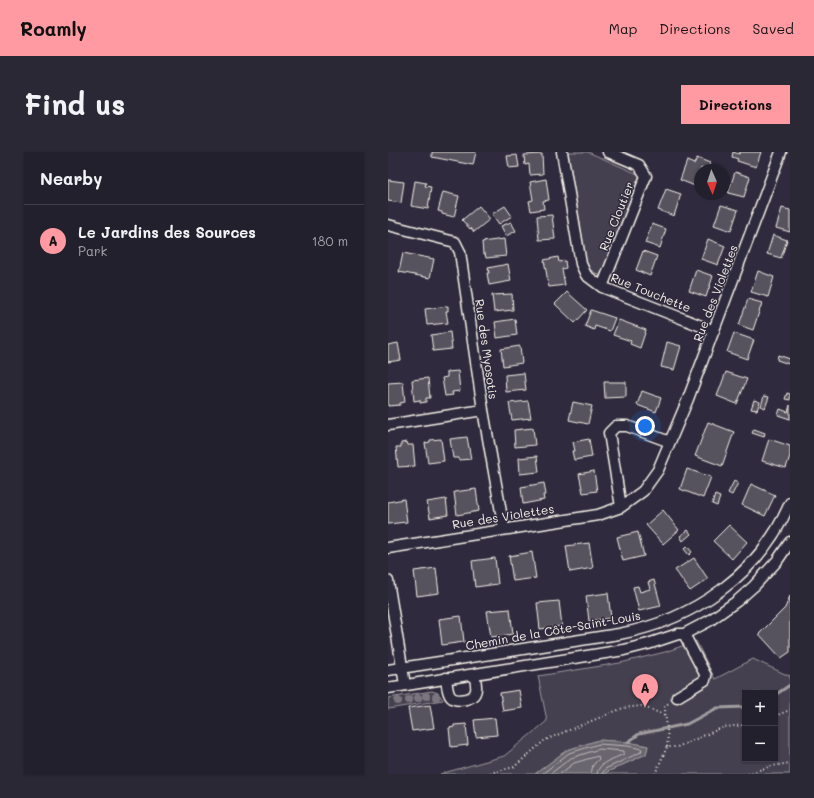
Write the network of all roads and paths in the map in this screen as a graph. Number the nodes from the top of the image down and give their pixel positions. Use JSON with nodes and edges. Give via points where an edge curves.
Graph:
{"nodes":[{"id":1,"x":562,"y":152,"type":"edge"},
{"id":2,"x":608,"y":152,"type":"edge"},
{"id":3,"x":781,"y":152,"type":"edge"},
{"id":4,"x":388,"y":225,"type":"edge"},
{"id":5,"x":602,"y":287,"type":"junction"},
{"id":6,"x":714,"y":331,"type":"junction"},
{"id":7,"x":483,"y":410,"type":"junction"},
{"id":8,"x":388,"y":425,"type":"edge"},
{"id":9,"x":670,"y":442,"type":"junction"},
{"id":10,"x":790,"y":503,"type":"edge"},
{"id":11,"x":621,"y":507,"type":"junction"},
{"id":12,"x":504,"y":529,"type":"junction"},
{"id":13,"x":790,"y":542,"type":"edge"},
{"id":14,"x":388,"y":548,"type":"edge"},
{"id":15,"x":733,"y":580,"type":"junction"},
{"id":16,"x":388,"y":581,"type":"edge"},
{"id":17,"x":746,"y":593,"type":"junction"},
{"id":18,"x":684,"y":634,"type":"junction"},
{"id":19,"x":403,"y":668,"type":"junction"},
{"id":20,"x":388,"y":670,"type":"edge"},
{"id":21,"x":474,"y":674,"type":"junction"},
{"id":22,"x":446,"y":678,"type":"junction"},
{"id":23,"x":405,"y":685,"type":"junction"},
{"id":24,"x":388,"y":688,"type":"edge"},
{"id":25,"x":677,"y":697,"type":"joint"},
{"id":26,"x":790,"y":710,"type":"edge"},
{"id":27,"x":665,"y":715,"type":"junction"},
{"id":28,"x":778,"y":715,"type":"edge"},
{"id":29,"x":742,"y":725,"type":"edge"},
{"id":30,"x":667,"y":747,"type":"junction"},
{"id":31,"x":790,"y":763,"type":"edge"},
{"id":32,"x":486,"y":774,"type":"edge"},
{"id":33,"x":655,"y":774,"type":"edge"},
{"id":34,"x":748,"y":774,"type":"edge"}],
"edges":[{"from":1,"to":5,"type":"street","name":"Rue Touchette","via":[[581,264],[586,275]]},
{"from":2,"to":5,"type":"street","name":"Rue Cloutier","via":[[639,165],[646,176]]},
{"from":3,"to":6,"type":"street","name":"Rue des Violettes"},
{"from":4,"to":7,"type":"street","name":"Rue des Myosotis","via":[[455,242],[460,252]]},
{"from":5,"to":6,"type":"street","name":"Rue Touchette"},
{"from":6,"to":9,"type":"street","name":"Rue des Violettes"},
{"from":7,"to":8,"type":"street"},
{"from":7,"to":12,"type":"street","name":"Rue des Myosotis"},
{"from":9,"to":11,"type":"street","name":"Rue des Violettes","via":[[658,470],[642,491]]},
{"from":9,"to":11,"type":"street","via":[[627,426],[616,426],[609,433]]},
{"from":10,"to":15,"type":"street","name":"Chemin de la Côte-Saint-Louis","via":[[767,542]]},
{"from":11,"to":12,"type":"street","name":"Rue des Violettes","via":[[598,514]]},
{"from":12,"to":14,"type":"street","name":"Rue des Violettes"},
{"from":13,"to":17,"type":"street","via":[[769,570]]},
{"from":15,"to":17,"type":"street"},
{"from":15,"to":19,"type":"street","name":"Chemin de la Côte-Saint-Louis","via":[[691,610],[646,628]]},
{"from":16,"to":19,"type":"street"},
{"from":17,"to":18,"type":"street","via":[[709,621]]},
{"from":18,"to":21,"type":"street","via":[[624,650]]},
{"from":18,"to":25,"type":"street","via":[[706,680]]},
{"from":19,"to":20,"type":"street","name":"Chemin de la Côte-Saint-Louis"},
{"from":19,"to":23,"type":"street"},
{"from":21,"to":22,"type":"street"},
{"from":21,"to":22,"type":"street","via":[[475,693],[464,699],[452,698]]},
{"from":22,"to":23,"type":"street"},
{"from":23,"to":24,"type":"street"},
{"from":25,"to":27,"type":"path","via":[[666,706]]},
{"from":26,"to":28,"type":"path"},
{"from":27,"to":30,"type":"path"},
{"from":27,"to":32,"type":"path","via":[[641,706],[623,708],[545,740],[514,767]]},
{"from":29,"to":30,"type":"path","via":[[724,727],[677,747]]},
{"from":30,"to":33,"type":"path"},
{"from":31,"to":34,"type":"path"}]}
